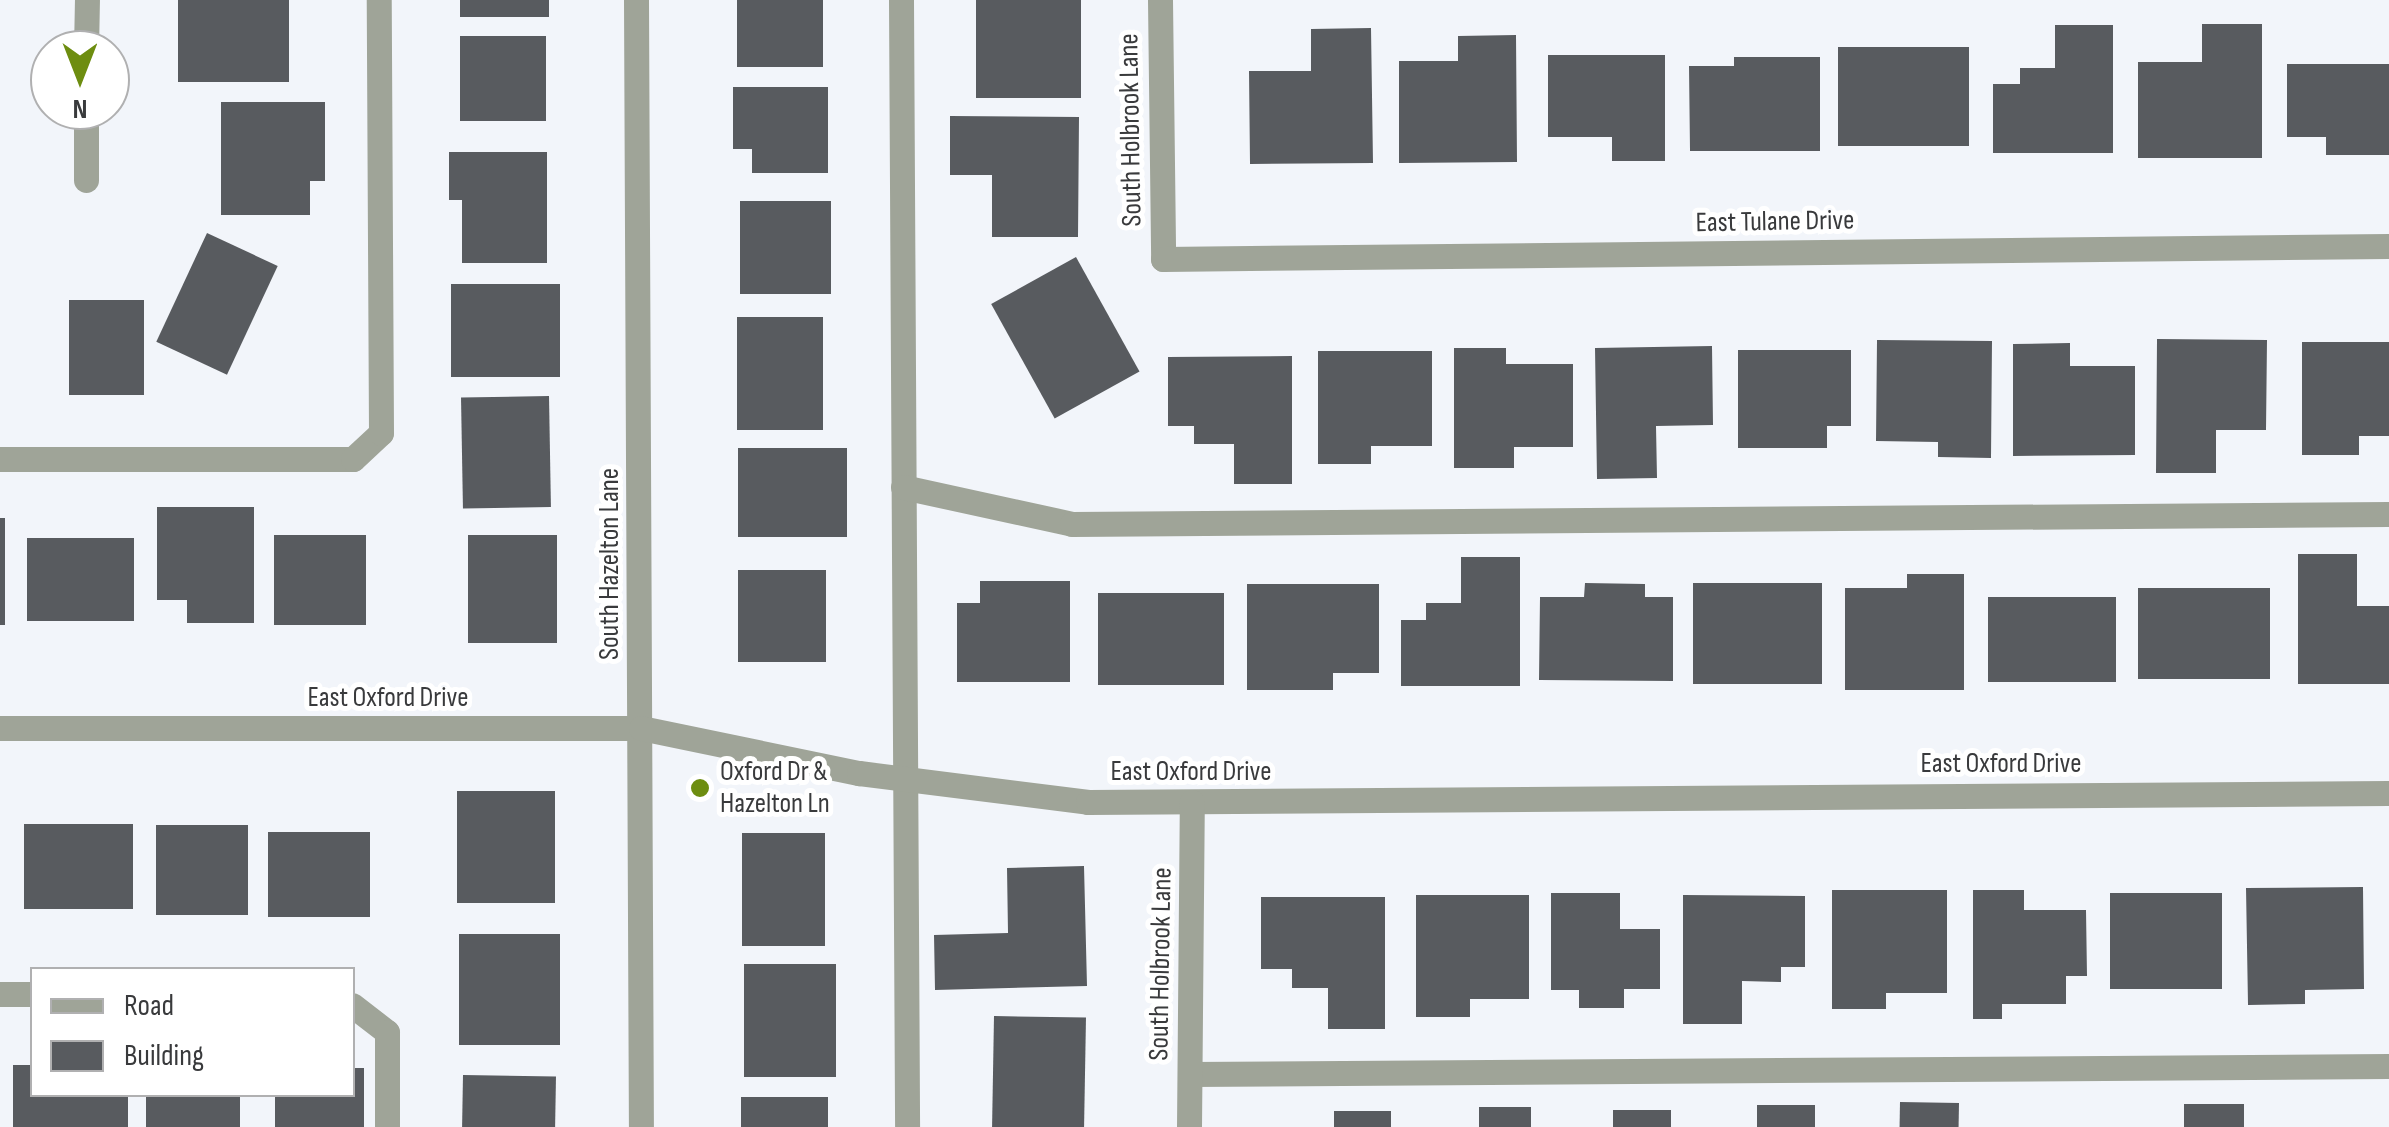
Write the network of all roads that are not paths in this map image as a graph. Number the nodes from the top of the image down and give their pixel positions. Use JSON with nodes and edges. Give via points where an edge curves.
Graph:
{"nodes":[{"id":1,"x":86,"y":0,"type":"edge"},
{"id":2,"x":379,"y":0,"type":"edge"},
{"id":3,"x":636,"y":0,"type":"edge"},
{"id":4,"x":901,"y":0,"type":"edge"},
{"id":5,"x":1160,"y":0,"type":"edge"},
{"id":6,"x":86,"y":30,"type":"edge"},
{"id":7,"x":86,"y":130,"type":"edge"},
{"id":8,"x":86,"y":180,"type":"dead end"},
{"id":9,"x":2389,"y":246,"type":"edge"},
{"id":10,"x":1162,"y":259,"type":"joint"},
{"id":11,"x":0,"y":458,"type":"edge"},
{"id":12,"x":903,"y":487,"type":"junction"},
{"id":13,"x":2389,"y":514,"type":"edge"},
{"id":14,"x":0,"y":728,"type":"edge"},
{"id":15,"x":641,"y":728,"type":"junction"},
{"id":16,"x":904,"y":779,"type":"junction"},
{"id":17,"x":2389,"y":793,"type":"edge"},
{"id":18,"x":1192,"y":802,"type":"junction"},
{"id":19,"x":0,"y":994,"type":"edge"},
{"id":20,"x":30,"y":994,"type":"edge"},
{"id":21,"x":355,"y":1008,"type":"edge"},
{"id":22,"x":2389,"y":1066,"type":"edge"},
{"id":23,"x":1190,"y":1074,"type":"junction"},
{"id":24,"x":386,"y":1127,"type":"edge"},
{"id":25,"x":641,"y":1127,"type":"edge"},
{"id":26,"x":907,"y":1127,"type":"edge"},
{"id":27,"x":1189,"y":1127,"type":"edge"}],
"edges":[{"from":1,"to":6,"type":"street"},
{"from":2,"to":11,"type":"street","via":[[381,433],[353,460]]},
{"from":3,"to":15,"type":"street","name":"South Hazelton Lane"},
{"from":4,"to":12,"type":"street"},
{"from":5,"to":10,"type":"street","name":"South Holbrook Lane"},
{"from":7,"to":8,"type":"street"},
{"from":9,"to":10,"type":"street","name":"East Tulane Drive"},
{"from":12,"to":13,"type":"street","via":[[1072,524]]},
{"from":12,"to":16,"type":"street"},
{"from":14,"to":15,"type":"street","name":"East Oxford Drive"},
{"from":15,"to":16,"type":"street","name":"East Oxford Drive"},
{"from":15,"to":25,"type":"street","name":"South Hazelton Lane"},
{"from":16,"to":18,"type":"street","name":"East Oxford Drive","via":[[1088,802]]},
{"from":16,"to":26,"type":"street"},
{"from":17,"to":18,"type":"street","name":"East Oxford Drive"},
{"from":18,"to":23,"type":"street","name":"South Holbrook Lane"},
{"from":19,"to":20,"type":"street"},
{"from":21,"to":24,"type":"street","via":[[386,1032]]},
{"from":22,"to":23,"type":"street"},
{"from":23,"to":27,"type":"street","name":"South Holbrook Lane"}]}
